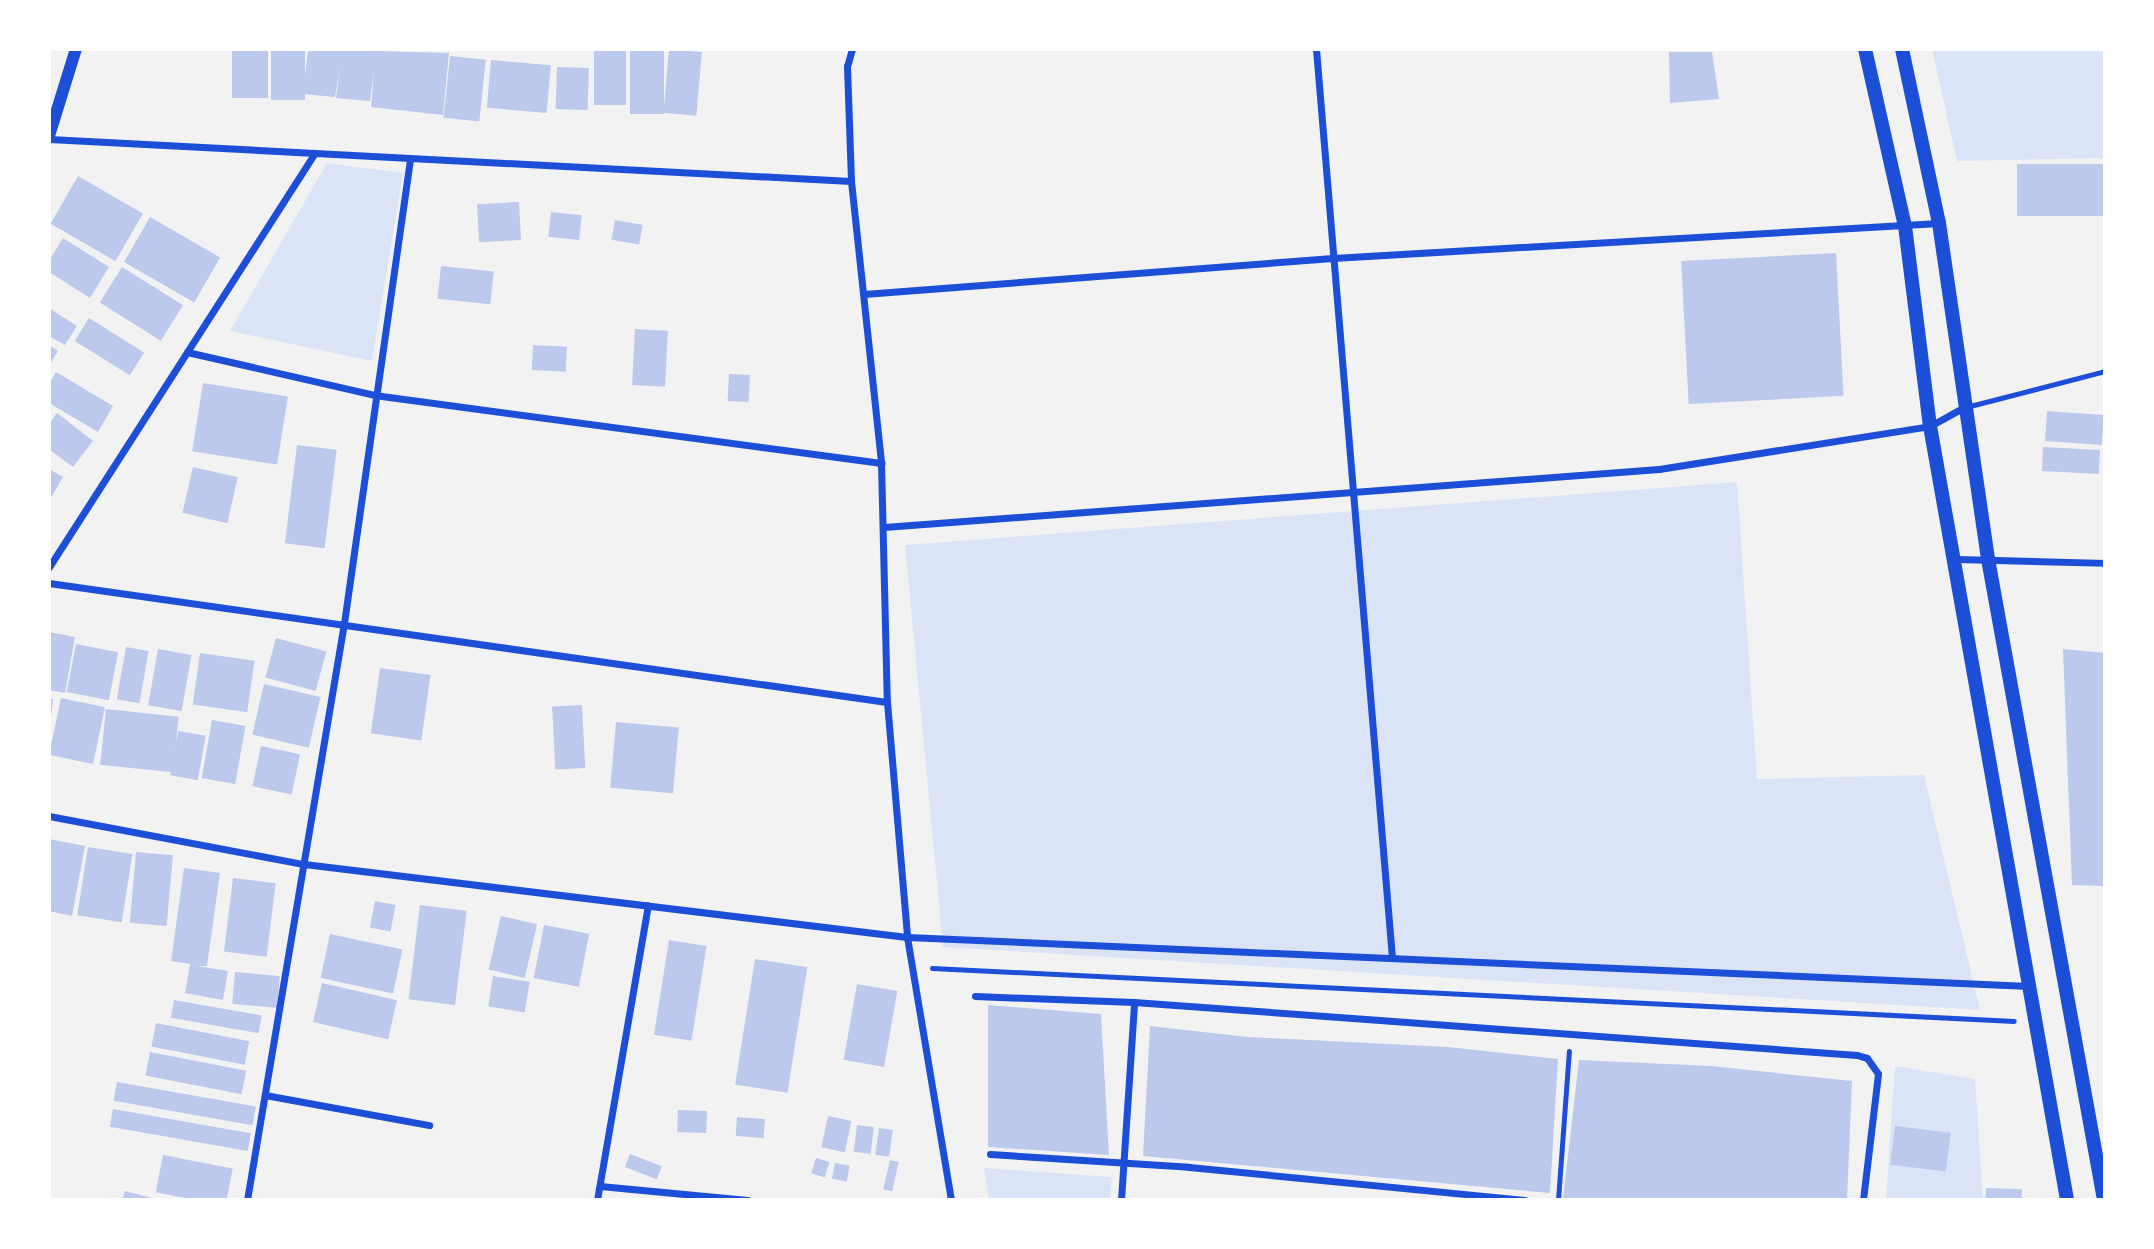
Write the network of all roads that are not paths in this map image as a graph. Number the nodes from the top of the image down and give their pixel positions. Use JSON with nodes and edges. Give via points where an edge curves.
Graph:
{"nodes":[{"id":1,"x":76,"y":49,"type":"edge"},
{"id":2,"x":852,"y":49,"type":"edge"},
{"id":3,"x":1316,"y":49,"type":"edge"},
{"id":4,"x":1866,"y":49,"type":"edge"},
{"id":5,"x":1902,"y":49,"type":"edge"},
{"id":6,"x":49,"y":138,"type":"edge"},
{"id":7,"x":313,"y":155,"type":"junction"},
{"id":8,"x":410,"y":159,"type":"junction"},
{"id":9,"x":851,"y":181,"type":"junction"},
{"id":10,"x":1940,"y":223,"type":"junction"},
{"id":11,"x":1905,"y":226,"type":"junction"},
{"id":12,"x":1333,"y":258,"type":"junction"},
{"id":13,"x":864,"y":294,"type":"junction"},
{"id":14,"x":187,"y":352,"type":"junction"},
{"id":15,"x":2105,"y":371,"type":"edge"},
{"id":16,"x":374,"y":395,"type":"junction"},
{"id":17,"x":1964,"y":408,"type":"junction"},
{"id":18,"x":1930,"y":426,"type":"junction"},
{"id":19,"x":881,"y":463,"type":"junction"},
{"id":20,"x":1356,"y":493,"type":"junction"},
{"id":21,"x":884,"y":527,"type":"junction"},
{"id":22,"x":1957,"y":559,"type":"junction"},
{"id":23,"x":1989,"y":559,"type":"junction"},
{"id":24,"x":2105,"y":563,"type":"edge"},
{"id":25,"x":49,"y":567,"type":"edge"},
{"id":26,"x":49,"y":583,"type":"edge"},
{"id":27,"x":344,"y":623,"type":"junction"},
{"id":28,"x":887,"y":702,"type":"junction"},
{"id":29,"x":49,"y":816,"type":"edge"},
{"id":30,"x":304,"y":864,"type":"junction"},
{"id":31,"x":648,"y":905,"type":"junction"},
{"id":32,"x":907,"y":937,"type":"junction"},
{"id":33,"x":1392,"y":958,"type":"junction"},
{"id":34,"x":2029,"y":986,"type":"junction"},
{"id":35,"x":975,"y":996,"type":"dead end"},
{"id":36,"x":1134,"y":1002,"type":"junction"},
{"id":37,"x":265,"y":1095,"type":"junction"},
{"id":38,"x":429,"y":1125,"type":"dead end"},
{"id":39,"x":990,"y":1154,"type":"dead end"},
{"id":40,"x":1124,"y":1164,"type":"junction"},
{"id":41,"x":600,"y":1186,"type":"junction"},
{"id":42,"x":247,"y":1200,"type":"edge"},
{"id":43,"x":597,"y":1200,"type":"edge"},
{"id":44,"x":747,"y":1200,"type":"edge"},
{"id":45,"x":951,"y":1200,"type":"edge"},
{"id":46,"x":1121,"y":1200,"type":"edge"},
{"id":47,"x":1524,"y":1200,"type":"edge"},
{"id":48,"x":1863,"y":1200,"type":"edge"},
{"id":49,"x":2067,"y":1200,"type":"edge"},
{"id":50,"x":2104,"y":1200,"type":"edge"}],
"edges":[{"from":1,"to":6,"type":"street"},
{"from":2,"to":9,"type":"street","via":[[847,66]]},
{"from":3,"to":12,"type":"street"},
{"from":4,"to":11,"type":"main road"},
{"from":5,"to":10,"type":"main road"},
{"from":6,"to":7,"type":"street"},
{"from":7,"to":8,"type":"street"},
{"from":7,"to":14,"type":"street"},
{"from":8,"to":9,"type":"street"},
{"from":8,"to":16,"type":"street"},
{"from":9,"to":13,"type":"street"},
{"from":10,"to":11,"type":"street"},
{"from":10,"to":17,"type":"main road"},
{"from":11,"to":12,"type":"street"},
{"from":11,"to":18,"type":"main road"},
{"from":12,"to":13,"type":"street"},
{"from":12,"to":20,"type":"street"},
{"from":13,"to":19,"type":"street"},
{"from":14,"to":16,"type":"street"},
{"from":14,"to":25,"type":"street"},
{"from":15,"to":17,"type":"lane"},
{"from":16,"to":19,"type":"street"},
{"from":16,"to":27,"type":"street"},
{"from":17,"to":18,"type":"street"},
{"from":17,"to":23,"type":"main road"},
{"from":18,"to":20,"type":"street","via":[[1659,469]]},
{"from":18,"to":22,"type":"main road"},
{"from":19,"to":21,"type":"street"},
{"from":20,"to":21,"type":"street"},
{"from":20,"to":33,"type":"street"},
{"from":21,"to":28,"type":"street"},
{"from":22,"to":23,"type":"street"},
{"from":22,"to":34,"type":"main road"},
{"from":23,"to":24,"type":"street"},
{"from":23,"to":50,"type":"main road"},
{"from":26,"to":27,"type":"street"},
{"from":27,"to":28,"type":"street"},
{"from":27,"to":30,"type":"street"},
{"from":28,"to":32,"type":"street"},
{"from":29,"to":30,"type":"street"},
{"from":30,"to":31,"type":"street"},
{"from":30,"to":37,"type":"street"},
{"from":31,"to":32,"type":"street"},
{"from":31,"to":41,"type":"street"},
{"from":32,"to":33,"type":"street"},
{"from":32,"to":45,"type":"street"},
{"from":33,"to":34,"type":"street"},
{"from":34,"to":49,"type":"main road"},
{"from":35,"to":36,"type":"street"},
{"from":36,"to":40,"type":"street"},
{"from":36,"to":48,"type":"street","via":[[1857,1055],[1875,1066],[1878,1074]]},
{"from":37,"to":38,"type":"street"},
{"from":37,"to":42,"type":"street"},
{"from":39,"to":40,"type":"street"},
{"from":40,"to":46,"type":"street"},
{"from":40,"to":47,"type":"street"},
{"from":41,"to":43,"type":"street"},
{"from":41,"to":44,"type":"street"}]}
